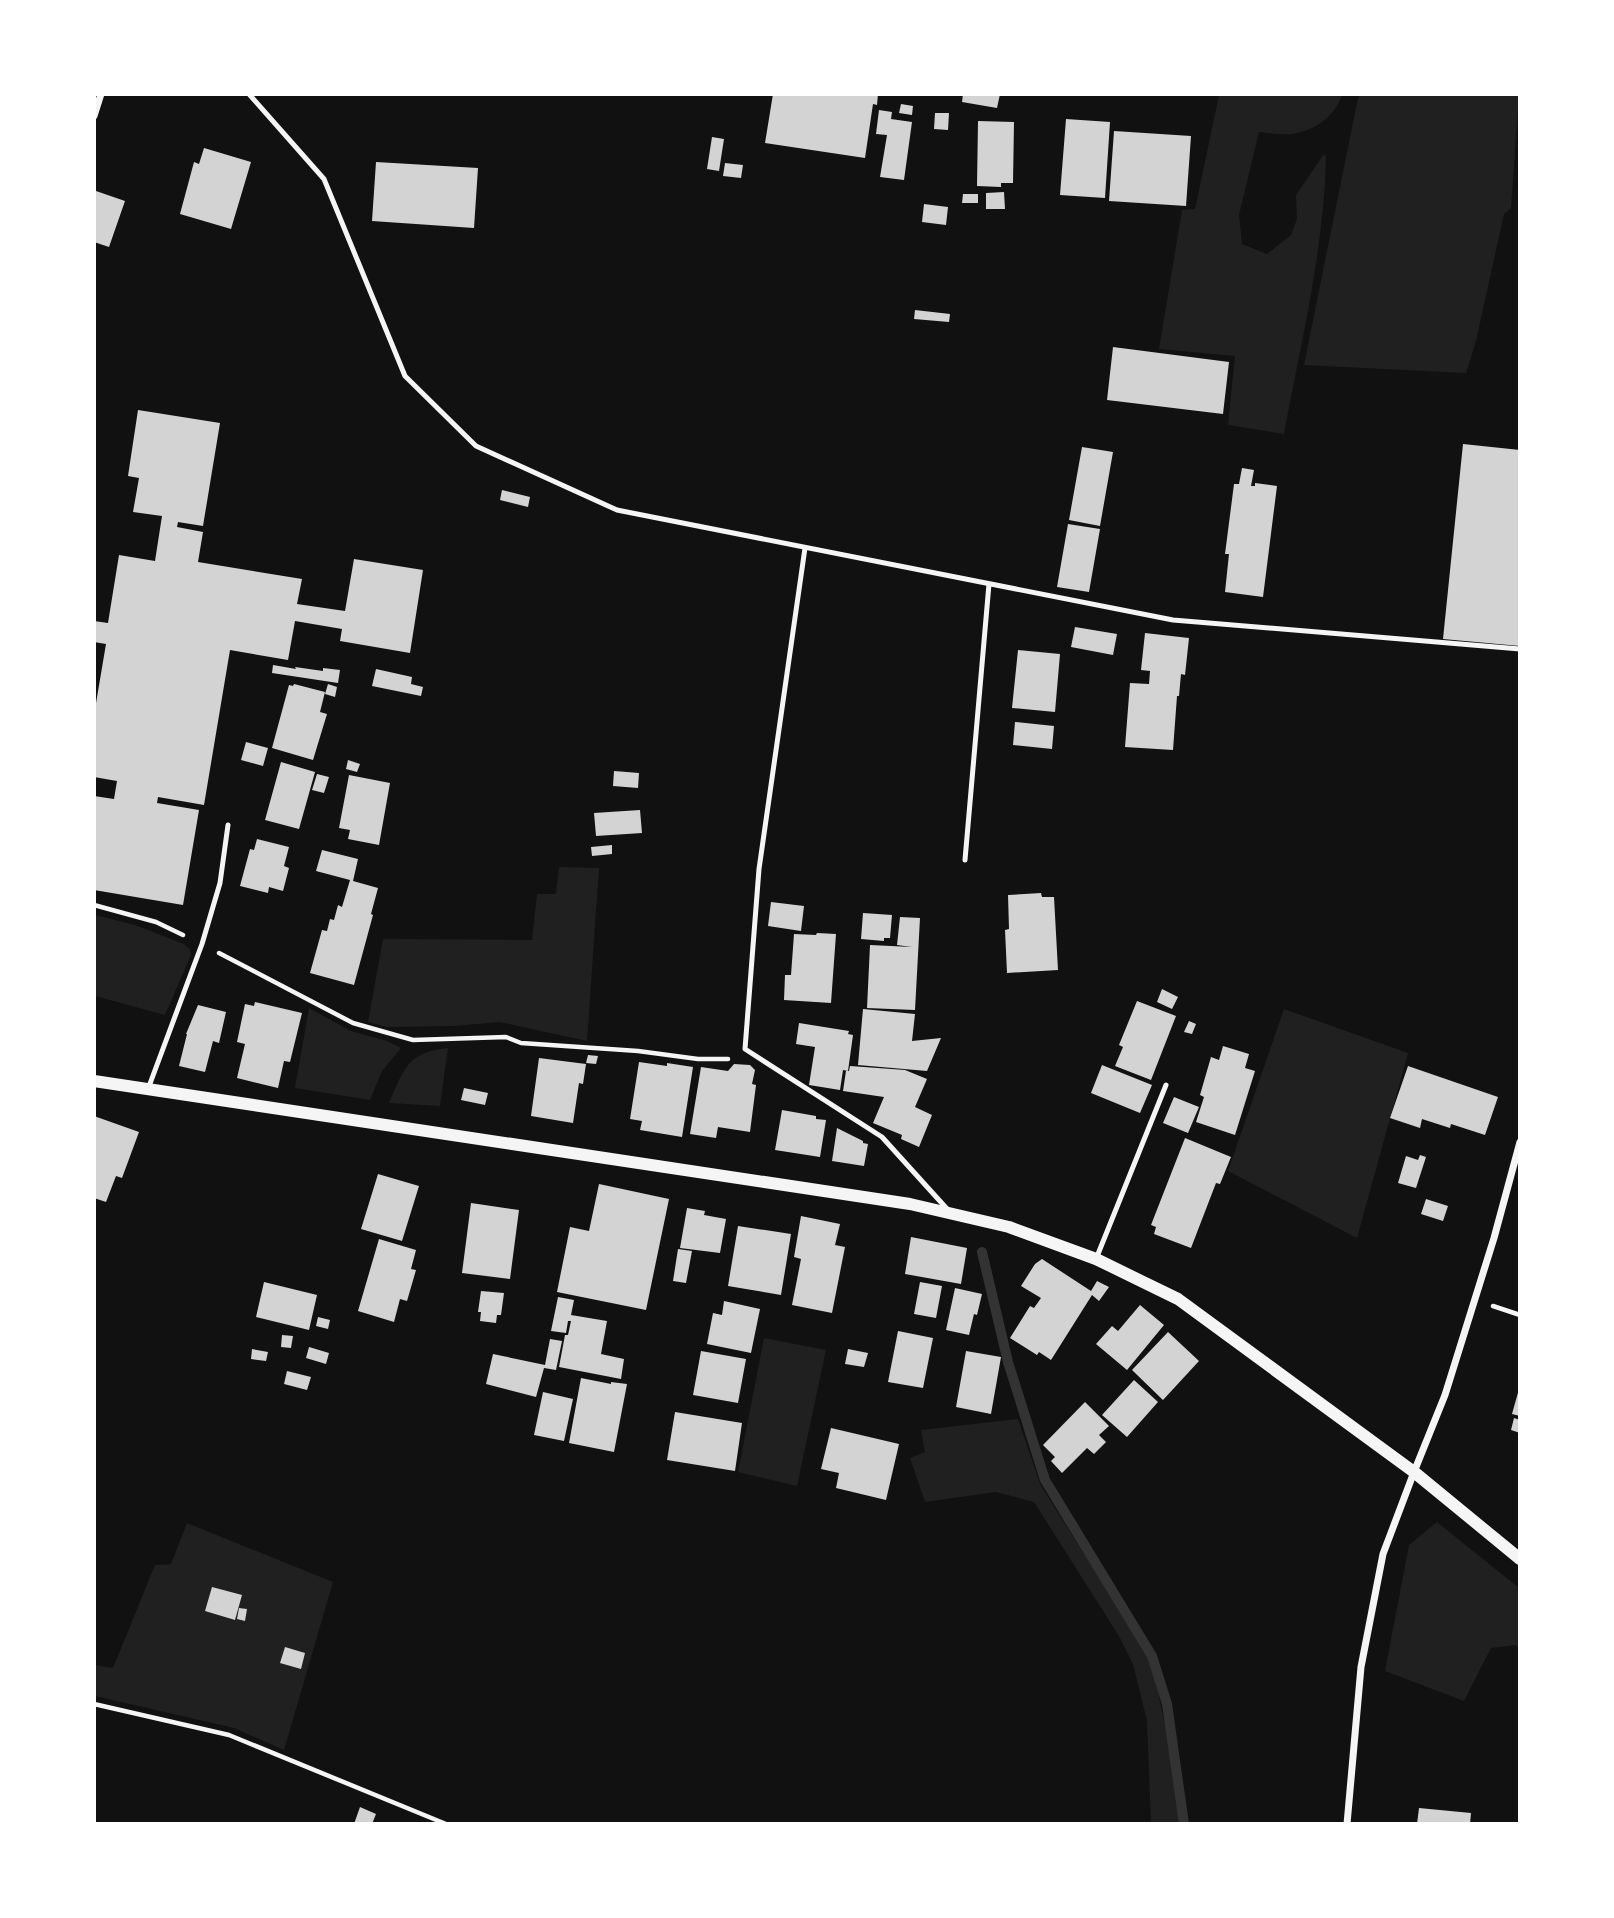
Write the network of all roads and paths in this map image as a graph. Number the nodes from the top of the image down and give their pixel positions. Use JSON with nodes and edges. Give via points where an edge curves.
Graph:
{"nodes":[{"id":1,"x":101,"y":94,"type":"edge"},
{"id":2,"x":249,"y":94,"type":"edge"},
{"id":3,"x":94,"y":116,"type":"edge"},
{"id":4,"x":805,"y":548,"type":"junction"},
{"id":5,"x":989,"y":584,"type":"junction"},
{"id":6,"x":1520,"y":649,"type":"edge"},
{"id":7,"x":228,"y":825,"type":"dead end"},
{"id":8,"x":965,"y":860,"type":"dead end"},
{"id":9,"x":94,"y":905,"type":"edge"},
{"id":10,"x":202,"y":944,"type":"junction"},
{"id":11,"x":745,"y":1049,"type":"junction"},
{"id":12,"x":94,"y":1082,"type":"edge"},
{"id":13,"x":1166,"y":1085,"type":"dead end"},
{"id":14,"x":148,"y":1089,"type":"junction"},
{"id":15,"x":1520,"y":1142,"type":"edge"},
{"id":16,"x":950,"y":1212,"type":"junction"},
{"id":17,"x":1096,"y":1259,"type":"junction"},
{"id":18,"x":1414,"y":1472,"type":"junction"},
{"id":19,"x":1520,"y":1559,"type":"edge"},
{"id":20,"x":94,"y":1704,"type":"edge"},
{"id":21,"x":446,"y":1824,"type":"edge"},
{"id":22,"x":1347,"y":1824,"type":"edge"}],
"edges":[{"from":1,"to":3,"type":"street"},
{"from":2,"to":4,"type":"lane","via":[[324,179],[405,376],[476,446],[617,510]]},
{"from":4,"to":5,"type":"lane"},
{"from":4,"to":11,"type":"lane","via":[[759,869]]},
{"from":5,"to":6,"type":"lane","via":[[1173,620]]},
{"from":5,"to":8,"type":"lane"},
{"from":7,"to":10,"type":"lane","via":[[220,883]]},
{"from":9,"to":10,"type":"path","via":[[156,922]]},
{"from":10,"to":11,"type":"path","via":[[353,1023],[414,1040],[506,1037],[521,1043],[698,1059],[738,1059]]},
{"from":10,"to":14,"type":"lane"},
{"from":11,"to":16,"type":"lane","via":[[882,1137]]},
{"from":12,"to":14,"type":"street"},
{"from":13,"to":17,"type":"lane"},
{"from":14,"to":16,"type":"street"},
{"from":15,"to":18,"type":"street","via":[[1464,1337]]},
{"from":16,"to":17,"type":"street","via":[[1009,1227]]},
{"from":17,"to":18,"type":"street","via":[[1178,1299]]},
{"from":18,"to":19,"type":"street"},
{"from":18,"to":22,"type":"street","via":[[1383,1554],[1364,1655]]},
{"from":20,"to":21,"type":"path","via":[[229,1735]]}]}
